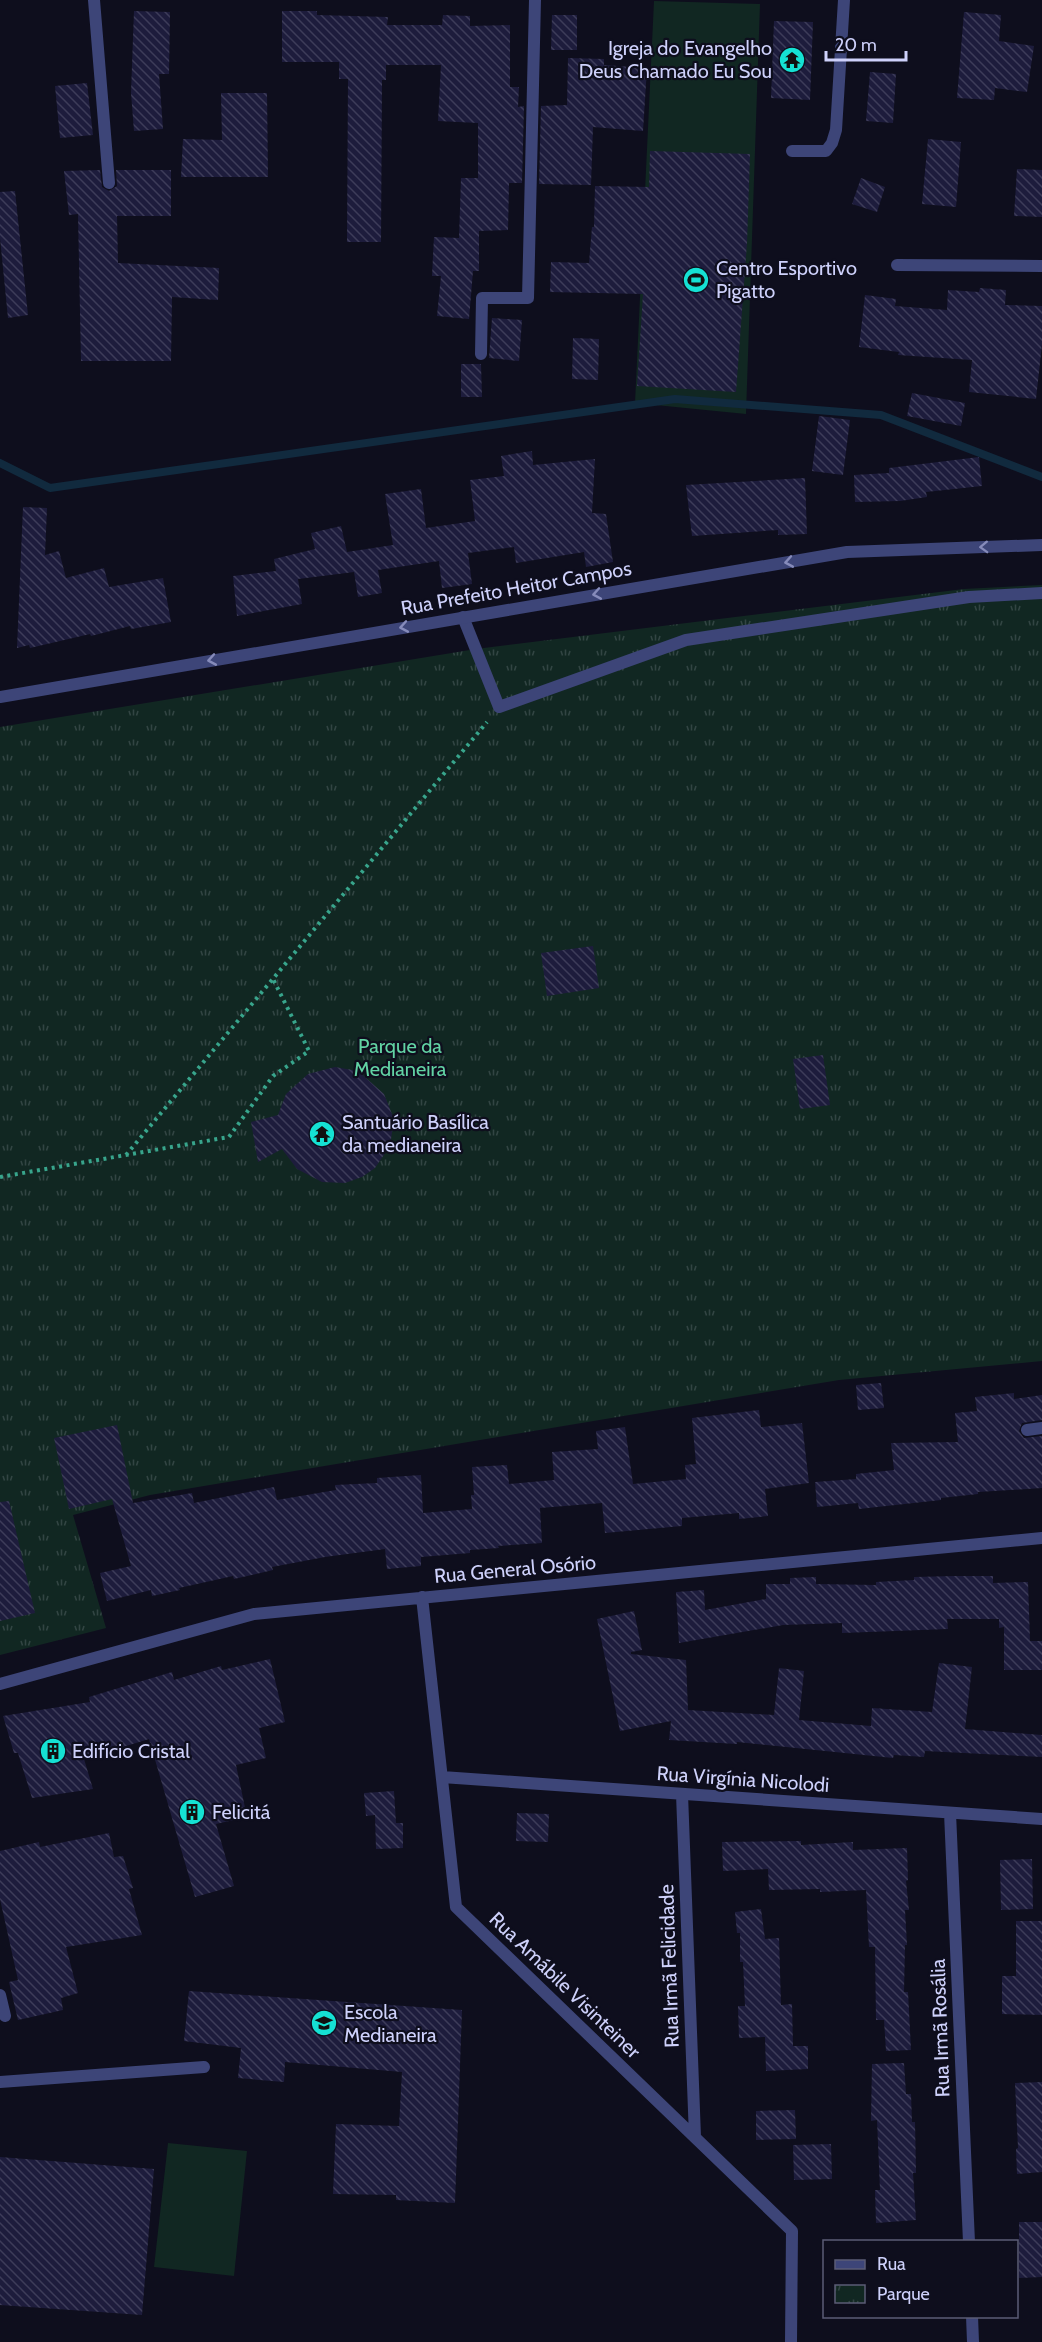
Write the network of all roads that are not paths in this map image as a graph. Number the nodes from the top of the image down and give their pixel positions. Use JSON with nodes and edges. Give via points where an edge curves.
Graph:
{"nodes":[{"id":1,"x":94,"y":0,"type":"edge"},
{"id":2,"x":536,"y":0,"type":"edge"},
{"id":3,"x":844,"y":0,"type":"edge"},
{"id":4,"x":792,"y":151,"type":"dead end"},
{"id":5,"x":109,"y":183,"type":"dead end"},
{"id":6,"x":897,"y":265,"type":"dead end"},
{"id":7,"x":1042,"y":266,"type":"edge"},
{"id":8,"x":481,"y":354,"type":"dead end"},
{"id":9,"x":1042,"y":546,"type":"edge"},
{"id":10,"x":1042,"y":593,"type":"edge"},
{"id":11,"x":463,"y":617,"type":"junction"},
{"id":12,"x":0,"y":696,"type":"edge"},
{"id":13,"x":1042,"y":1428,"type":"edge"},
{"id":14,"x":1027,"y":1430,"type":"dead end"},
{"id":15,"x":1042,"y":1538,"type":"edge"},
{"id":16,"x":422,"y":1597,"type":"junction"},
{"id":17,"x":0,"y":1684,"type":"edge"},
{"id":18,"x":442,"y":1777,"type":"junction"},
{"id":19,"x":682,"y":1794,"type":"junction"},
{"id":20,"x":950,"y":1813,"type":"junction"},
{"id":21,"x":1042,"y":1819,"type":"edge"},
{"id":22,"x":0,"y":1995,"type":"edge"},
{"id":23,"x":5,"y":2016,"type":"dead end"},
{"id":24,"x":204,"y":2067,"type":"dead end"},
{"id":25,"x":0,"y":2082,"type":"edge"},
{"id":26,"x":694,"y":2137,"type":"junction"},
{"id":27,"x":969,"y":2240,"type":"edge"},
{"id":28,"x":972,"y":2318,"type":"edge"},
{"id":29,"x":791,"y":2342,"type":"edge"},
{"id":30,"x":973,"y":2342,"type":"edge"}],
"edges":[{"from":1,"to":5,"type":"street"},
{"from":2,"to":8,"type":"street","via":[[528,298],[482,298]]},
{"from":3,"to":4,"type":"street","via":[[832,143],[826,151]]},
{"from":6,"to":7,"type":"street"},
{"from":9,"to":11,"type":"street","name":"Rua Prefeito Heitor Campos","one_way":true,"via":[[847,552]]},
{"from":10,"to":11,"type":"street","via":[[969,597],[686,640],[500,707]]},
{"from":11,"to":12,"type":"street","name":"Rua Prefeito Heitor Campos","one_way":true},
{"from":13,"to":14,"type":"street"},
{"from":15,"to":16,"type":"street","name":"Rua General Osório"},
{"from":16,"to":17,"type":"street","name":"Rua General Osório","via":[[254,1614]]},
{"from":16,"to":18,"type":"street","name":"Rua Amábile Visinteiner"},
{"from":18,"to":19,"type":"street","name":"Rua Virgínia Nicolodi"},
{"from":18,"to":26,"type":"street","name":"Rua Amábile Visinteiner","via":[[456,1907]]},
{"from":19,"to":20,"type":"street","name":"Rua Virgínia Nicolodi"},
{"from":19,"to":26,"type":"street","name":"Rua Irmã Felicidade"},
{"from":20,"to":21,"type":"street","name":"Rua Virgínia Nicolodi"},
{"from":20,"to":27,"type":"street","name":"Rua Irmã Rosália"},
{"from":22,"to":23,"type":"street"},
{"from":24,"to":25,"type":"street"},
{"from":26,"to":29,"type":"street","name":"Rua Amábile Visinteiner","via":[[792,2231]]},
{"from":28,"to":30,"type":"street"}]}
